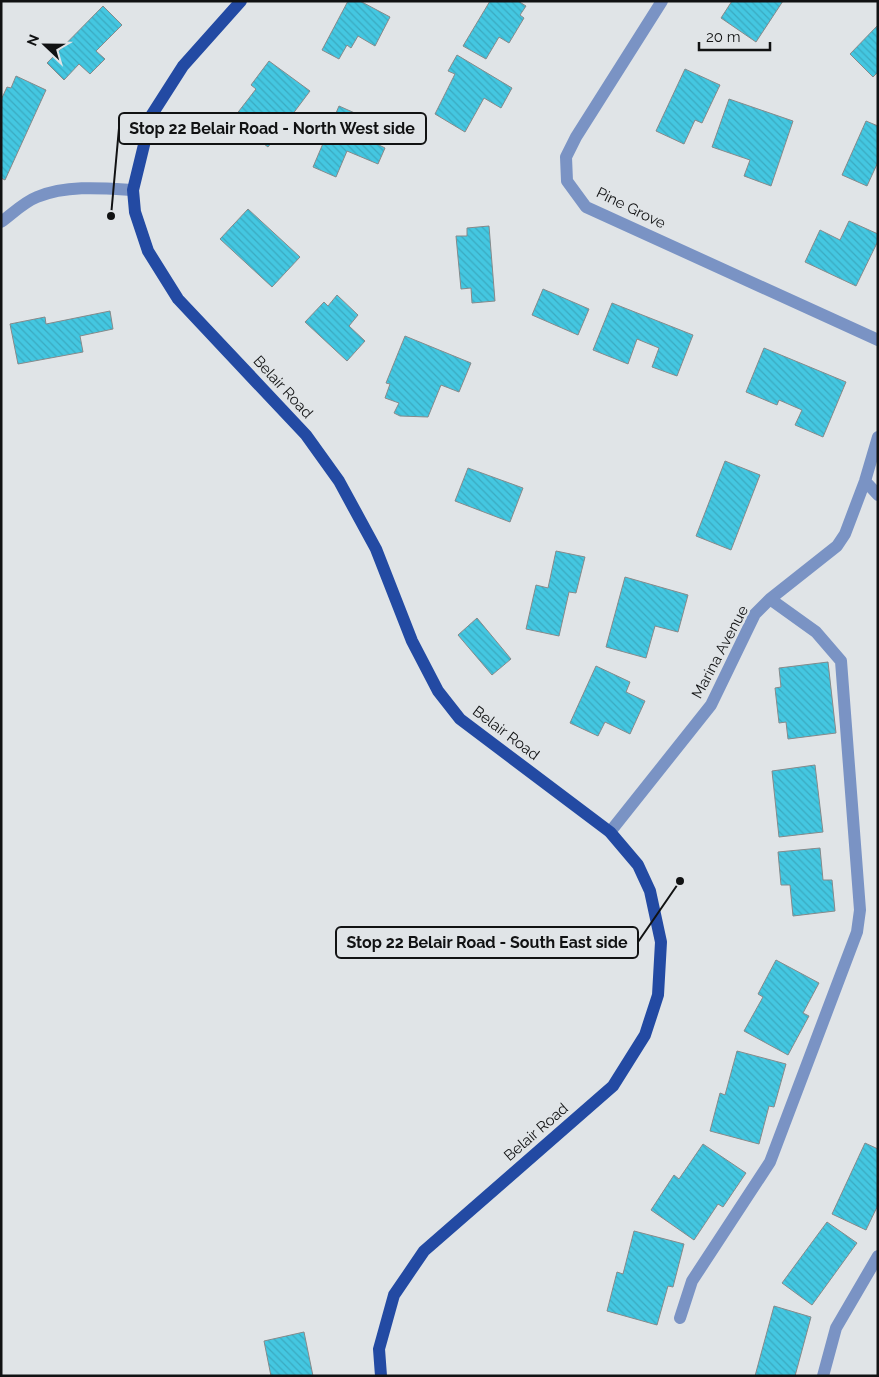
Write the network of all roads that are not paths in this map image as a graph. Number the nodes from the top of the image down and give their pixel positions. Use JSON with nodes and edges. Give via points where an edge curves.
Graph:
{"nodes":[{"id":1,"x":241,"y":1,"type":"edge"},
{"id":2,"x":662,"y":1,"type":"edge"},
{"id":3,"x":133,"y":190,"type":"junction"},
{"id":4,"x":1,"y":222,"type":"edge"},
{"id":5,"x":878,"y":340,"type":"edge"},
{"id":6,"x":878,"y":437,"type":"edge"},
{"id":7,"x":865,"y":481,"type":"junction"},
{"id":8,"x":878,"y":495,"type":"edge"},
{"id":9,"x":770,"y":599,"type":"junction"},
{"id":10,"x":610,"y":832,"type":"junction"},
{"id":11,"x":878,"y":1256,"type":"edge"},
{"id":12,"x":680,"y":1318,"type":"dead end"},
{"id":13,"x":381,"y":1376,"type":"edge"},
{"id":14,"x":823,"y":1376,"type":"edge"}],
"edges":[{"from":1,"to":3,"type":"main road","name":"Belair Road","via":[[183,66],[151,116]]},
{"from":2,"to":5,"type":"street","name":"Pine Grove","via":[[576,137],[566,157],[567,181],[586,207]]},
{"from":3,"to":4,"type":"street","via":[[69,189],[36,198]]},
{"from":3,"to":10,"type":"main road","name":"Belair Road","via":[[134,212],[148,251],[178,299],[306,436],[339,481],[376,549],[412,641],[438,691],[460,719]]},
{"from":6,"to":7,"type":"street","name":"Marina Avenue"},
{"from":7,"to":8,"type":"street"},
{"from":7,"to":9,"type":"street","name":"Marina Avenue","via":[[845,534],[837,546]]},
{"from":9,"to":10,"type":"street","name":"Marina Avenue","via":[[756,614],[711,705]]},
{"from":9,"to":12,"type":"street","via":[[816,632],[841,662],[860,910],[857,932],[770,1162],[692,1281]]},
{"from":10,"to":13,"type":"main road","name":"Belair Road","via":[[638,866],[650,891],[661,942],[658,995],[645,1035],[613,1086],[424,1252],[394,1295],[379,1349]]},
{"from":11,"to":14,"type":"street","via":[[836,1328]]}]}
